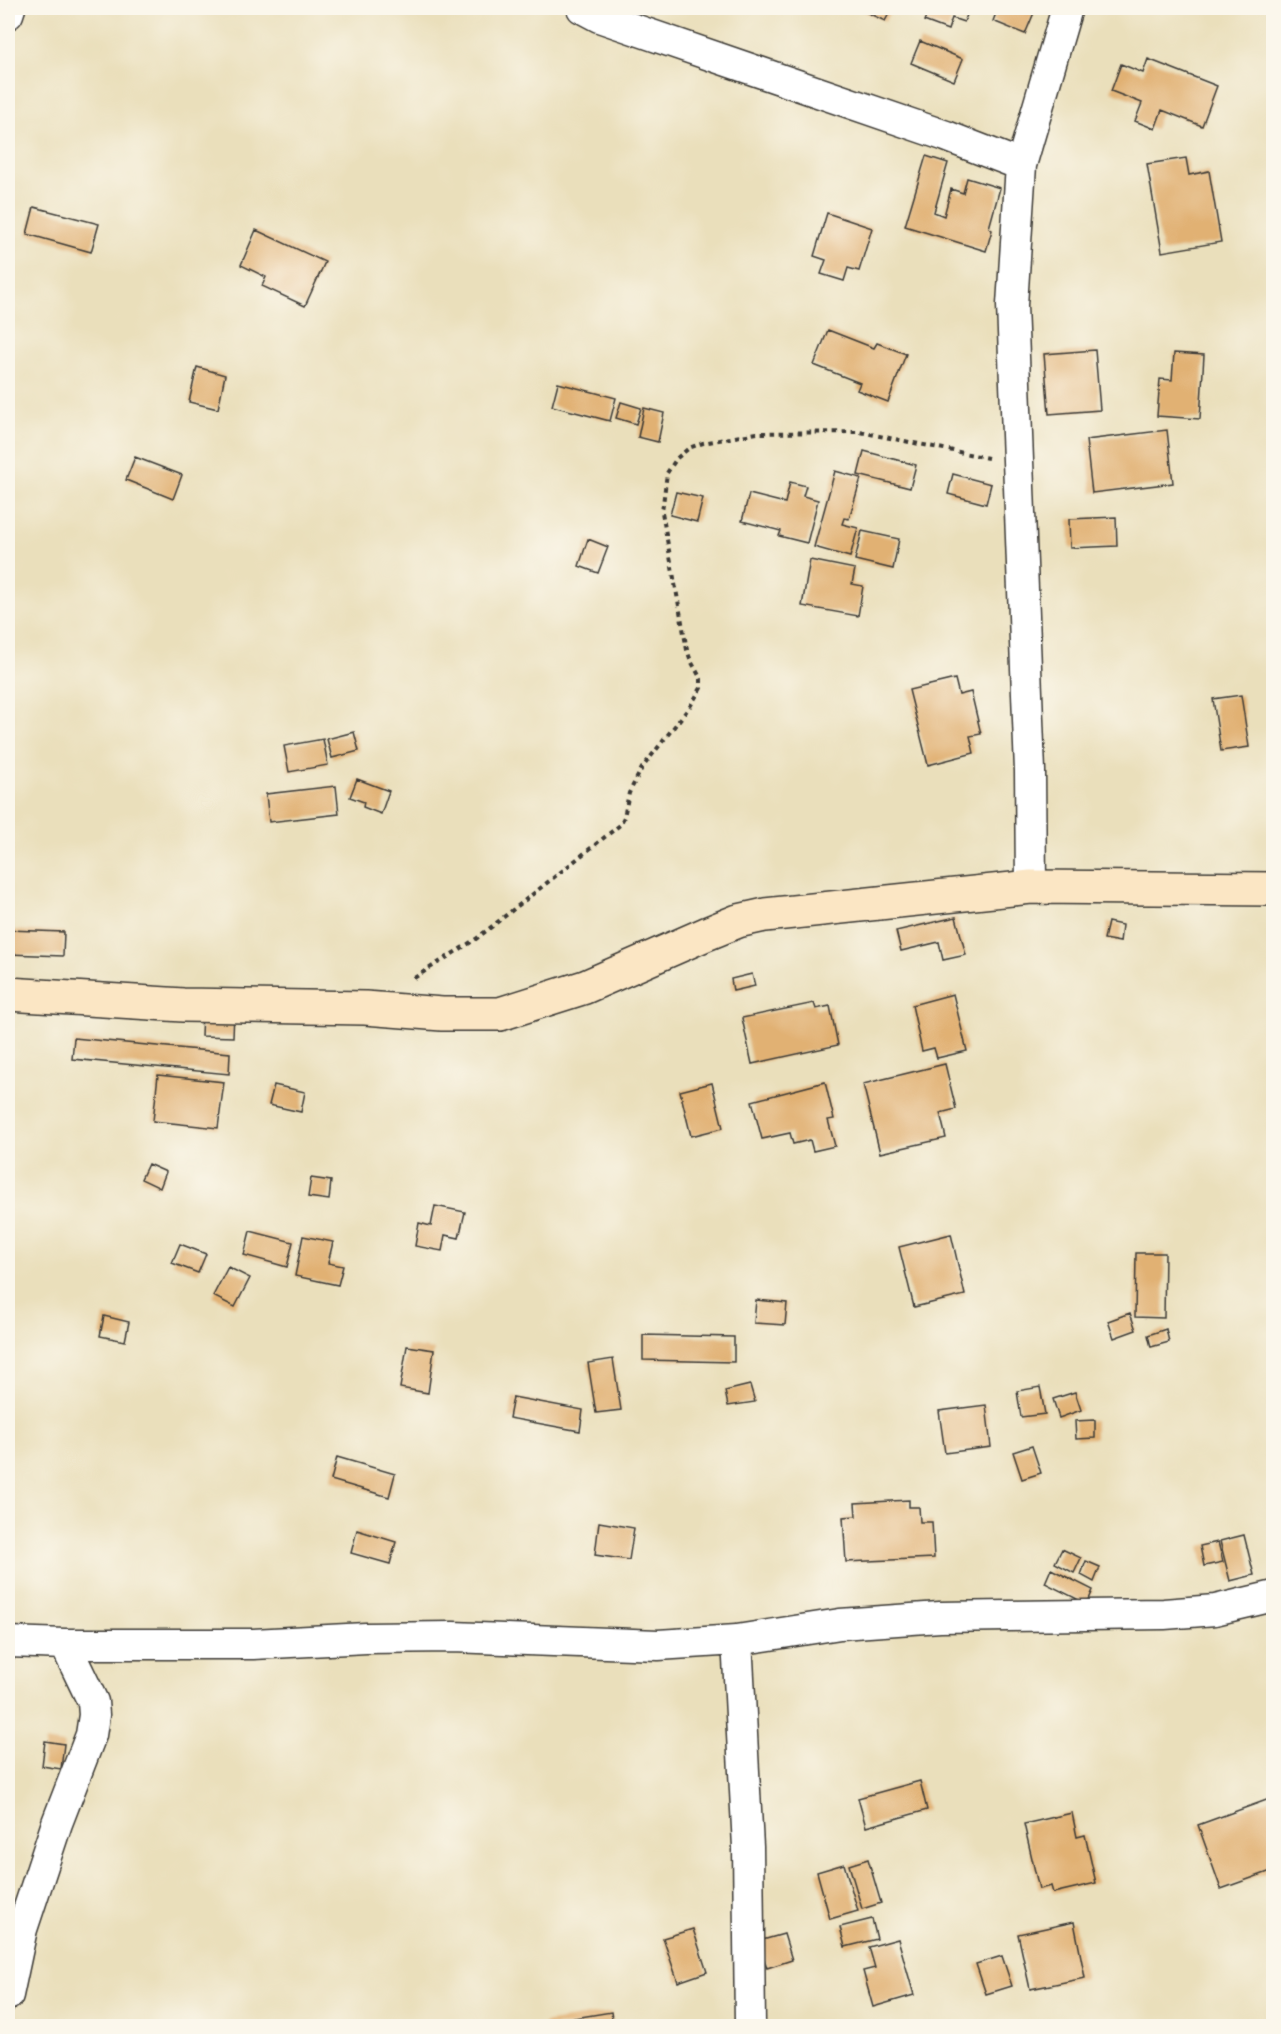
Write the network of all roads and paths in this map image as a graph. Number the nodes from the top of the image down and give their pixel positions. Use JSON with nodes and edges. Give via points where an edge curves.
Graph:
{"nodes":[{"id":1,"x":10,"y":8,"type":"edge"},
{"id":2,"x":1067,"y":8,"type":"edge"},
{"id":3,"x":595,"y":11,"type":"edge"},
{"id":4,"x":8,"y":14,"type":"edge"},
{"id":5,"x":1021,"y":165,"type":"junction"},
{"id":6,"x":1019,"y":464,"type":"junction"},
{"id":7,"x":1031,"y":887,"type":"junction"},
{"id":8,"x":1274,"y":889,"type":"edge"},
{"id":9,"x":8,"y":994,"type":"edge"},
{"id":10,"x":365,"y":1008,"type":"junction"},
{"id":11,"x":1274,"y":1596,"type":"edge"},
{"id":12,"x":737,"y":1640,"type":"junction"},
{"id":13,"x":8,"y":1642,"type":"edge"},
{"id":14,"x":65,"y":1644,"type":"junction"},
{"id":15,"x":8,"y":1995,"type":"edge"},
{"id":16,"x":750,"y":2026,"type":"edge"}],
"edges":[{"from":1,"to":4,"type":"street"},
{"from":2,"to":5,"type":"street"},
{"from":3,"to":5,"type":"street"},
{"from":5,"to":6,"type":"street","via":[[1012,305]]},
{"from":6,"to":7,"type":"street"},
{"from":6,"to":10,"type":"path","via":[[860,432],[757,433],[689,448],[667,473],[662,512],[687,650],[701,679],[701,688],[642,768],[629,793],[624,817],[614,832],[476,939]]},
{"from":7,"to":8,"type":"street"},
{"from":7,"to":10,"type":"street","via":[[738,921],[585,987],[500,1014]]},
{"from":9,"to":10,"type":"street","via":[[183,1005]]},
{"from":11,"to":12,"type":"street","via":[[1215,1610],[940,1617],[840,1624]]},
{"from":12,"to":14,"type":"street","via":[[658,1645],[453,1637],[253,1644]]},
{"from":12,"to":16,"type":"street","via":[[748,1847]]},
{"from":13,"to":14,"type":"street"},
{"from":14,"to":15,"type":"street","via":[[93,1702],[91,1735],[22,1929]]}]}
